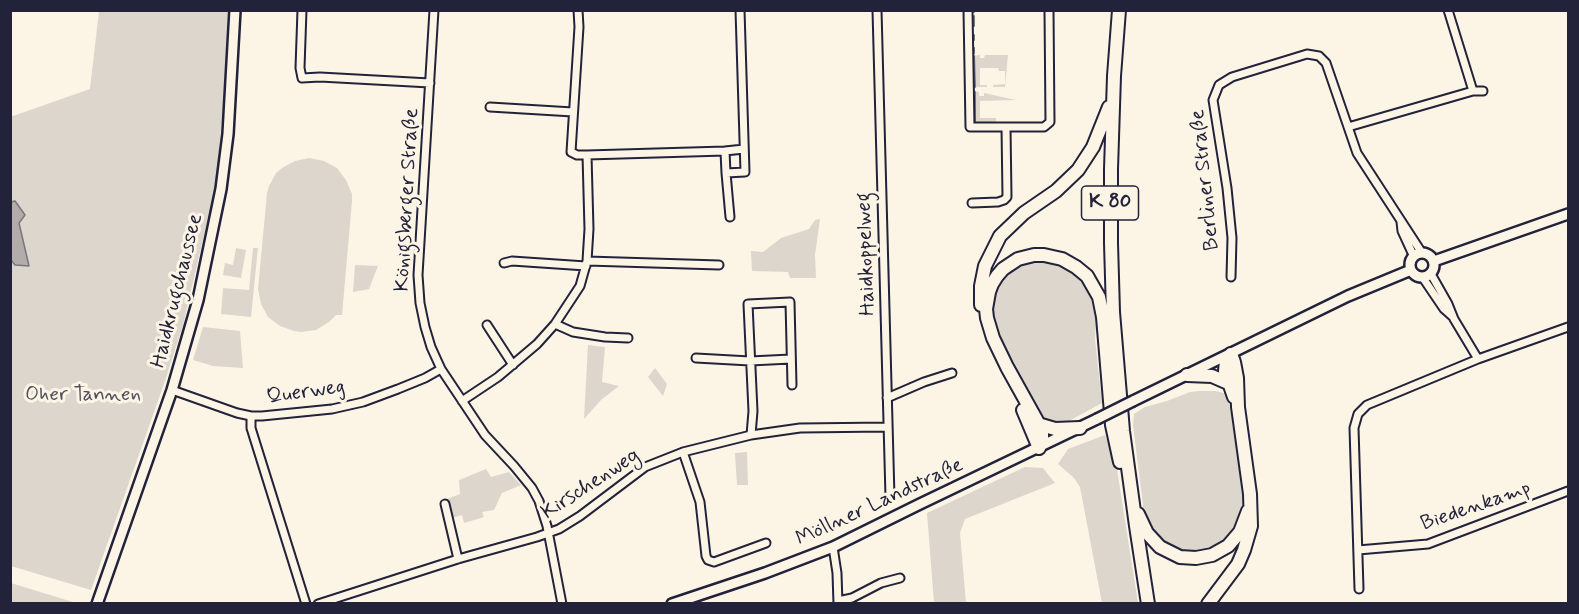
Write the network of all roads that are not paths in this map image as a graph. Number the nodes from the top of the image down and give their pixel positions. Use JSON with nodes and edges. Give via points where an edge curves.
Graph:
{"nodes":[{"id":1,"x":236,"y":10,"type":"edge"},
{"id":2,"x":302,"y":10,"type":"edge"},
{"id":3,"x":434,"y":10,"type":"edge"},
{"id":4,"x":578,"y":10,"type":"edge"},
{"id":5,"x":740,"y":10,"type":"edge"},
{"id":6,"x":877,"y":10,"type":"edge"},
{"id":7,"x":968,"y":10,"type":"edge"},
{"id":8,"x":1049,"y":10,"type":"edge"},
{"id":9,"x":1119,"y":10,"type":"edge"},
{"id":10,"x":1448,"y":10,"type":"edge"},
{"id":11,"x":430,"y":83,"type":"junction"},
{"id":12,"x":1473,"y":91,"type":"junction"},
{"id":13,"x":1483,"y":91,"type":"dead end"},
{"id":14,"x":1113,"y":95,"type":"junction"},
{"id":15,"x":490,"y":107,"type":"dead end"},
{"id":16,"x":573,"y":112,"type":"junction"},
{"id":17,"x":1006,"y":127,"type":"junction"},
{"id":18,"x":1348,"y":127,"type":"junction"},
{"id":19,"x":744,"y":149,"type":"junction"},
{"id":20,"x":725,"y":150,"type":"junction"},
{"id":21,"x":587,"y":155,"type":"junction"},
{"id":22,"x":726,"y":173,"type":"junction"},
{"id":23,"x":972,"y":203,"type":"dead end"},
{"id":24,"x":1569,"y":214,"type":"edge"},
{"id":25,"x":730,"y":217,"type":"dead end"},
{"id":26,"x":1418,"y":255,"type":"junction"},
{"id":27,"x":1434,"y":261,"type":"junction"},
{"id":28,"x":504,"y":263,"type":"dead end"},
{"id":29,"x":586,"y":263,"type":"junction"},
{"id":30,"x":718,"y":265,"type":"dead end"},
{"id":31,"x":1411,"y":270,"type":"junction"},
{"id":32,"x":1427,"y":276,"type":"junction"},
{"id":33,"x":1231,"y":277,"type":"dead end"},
{"id":34,"x":555,"y":324,"type":"junction"},
{"id":35,"x":487,"y":325,"type":"dead end"},
{"id":36,"x":1569,"y":327,"type":"edge"},
{"id":37,"x":628,"y":338,"type":"dead end"},
{"id":38,"x":1231,"y":354,"type":"junction"},
{"id":39,"x":696,"y":358,"type":"dead end"},
{"id":40,"x":791,"y":359,"type":"junction"},
{"id":41,"x":1478,"y":359,"type":"junction"},
{"id":42,"x":750,"y":361,"type":"junction"},
{"id":43,"x":513,"y":365,"type":"junction"},
{"id":44,"x":441,"y":369,"type":"junction"},
{"id":45,"x":952,"y":373,"type":"dead end"},
{"id":46,"x":1187,"y":375,"type":"junction"},
{"id":47,"x":1228,"y":382,"type":"junction"},
{"id":48,"x":792,"y":385,"type":"dead end"},
{"id":49,"x":172,"y":390,"type":"junction"},
{"id":50,"x":887,"y":398,"type":"junction"},
{"id":51,"x":462,"y":401,"type":"junction"},
{"id":52,"x":1238,"y":407,"type":"junction"},
{"id":53,"x":251,"y":416,"type":"junction"},
{"id":54,"x":1038,"y":424,"type":"junction"},
{"id":55,"x":887,"y":427,"type":"junction"},
{"id":56,"x":1080,"y":428,"type":"junction"},
{"id":57,"x":752,"y":435,"type":"junction"},
{"id":58,"x":1039,"y":448,"type":"junction"},
{"id":59,"x":684,"y":452,"type":"junction"},
{"id":60,"x":1129,"y":480,"type":"junction"},
{"id":61,"x":1569,"y":491,"type":"edge"},
{"id":62,"x":890,"y":497,"type":"dead end"},
{"id":63,"x":1132,"y":502,"type":"junction"},
{"id":64,"x":445,"y":504,"type":"dead end"},
{"id":65,"x":1250,"y":504,"type":"junction"},
{"id":66,"x":549,"y":533,"type":"junction"},
{"id":67,"x":766,"y":543,"type":"dead end"},
{"id":68,"x":833,"y":547,"type":"junction"},
{"id":69,"x":1358,"y":550,"type":"junction"},
{"id":70,"x":458,"y":559,"type":"junction"},
{"id":71,"x":900,"y":578,"type":"dead end"},
{"id":72,"x":1359,"y":589,"type":"dead end"},
{"id":73,"x":838,"y":602,"type":"edge"},
{"id":74,"x":100,"y":603,"type":"edge"},
{"id":75,"x":306,"y":603,"type":"edge"},
{"id":76,"x":318,"y":603,"type":"edge"},
{"id":77,"x":562,"y":603,"type":"edge"},
{"id":78,"x":672,"y":603,"type":"edge"},
{"id":79,"x":1148,"y":603,"type":"edge"},
{"id":80,"x":1208,"y":603,"type":"edge"}],
"edges":[{"from":1,"to":49,"type":"main road","name":"Haidkrugchaussee","via":[[221,189],[198,300]]},
{"from":2,"to":11,"type":"street","via":[[302,78]]},
{"from":3,"to":11,"type":"street","name":"Königsberger Straße"},
{"from":4,"to":16,"type":"street"},
{"from":5,"to":19,"type":"street"},
{"from":6,"to":50,"type":"street","name":"Haidkoppelweg"},
{"from":7,"to":17,"type":"street","via":[[970,127]]},
{"from":8,"to":17,"type":"street","via":[[1050,122],[1044,127]]},
{"from":9,"to":14,"type":"highway","number":"K 80"},
{"from":10,"to":12,"type":"street"},
{"from":11,"to":44,"type":"street","name":"Königsberger Straße","via":[[418,275],[425,327]]},
{"from":12,"to":13,"type":"street"},
{"from":12,"to":18,"type":"street"},
{"from":14,"to":58,"type":"highway","via":[[1094,147],[1078,170],[1006,229],[989,255],[982,275],[981,308],[988,335]]},
{"from":14,"to":60,"type":"highway","number":"K 80","via":[[1112,276]]},
{"from":15,"to":16,"type":"street"},
{"from":16,"to":21,"type":"street","via":[[571,152]]},
{"from":17,"to":23,"type":"street","via":[[1007,197],[998,202]]},
{"from":18,"to":26,"type":"street","name":"Berliner Straße","via":[[1357,153],[1407,228]]},
{"from":18,"to":33,"type":"street","name":"Berliner Straße","via":[[1326,63],[1319,56],[1307,54],[1232,77],[1219,85],[1213,100],[1227,188]]},
{"from":19,"to":20,"type":"street"},
{"from":19,"to":22,"type":"street","via":[[745,172]]},
{"from":20,"to":21,"type":"street"},
{"from":20,"to":22,"type":"street"},
{"from":21,"to":29,"type":"street"},
{"from":22,"to":25,"type":"street"},
{"from":24,"to":27,"type":"main road"},
{"from":26,"to":27,"type":"main road","via":[[1429,255]]},
{"from":26,"to":31,"type":"main road","via":[[1410,263]]},
{"from":27,"to":32,"type":"main road"},
{"from":28,"to":29,"type":"street"},
{"from":29,"to":30,"type":"street"},
{"from":29,"to":34,"type":"street","via":[[580,286]]},
{"from":31,"to":32,"type":"main road","via":[[1416,276]]},
{"from":31,"to":38,"type":"main road","via":[[1348,296]]},
{"from":32,"to":41,"type":"street"},
{"from":34,"to":37,"type":"street","via":[[573,332]]},
{"from":34,"to":43,"type":"street"},
{"from":35,"to":43,"type":"street"},
{"from":36,"to":41,"type":"street"},
{"from":38,"to":46,"type":"main road"},
{"from":38,"to":47,"type":"highway","via":[[1225,367]]},
{"from":38,"to":52,"type":"highway"},
{"from":39,"to":42,"type":"street"},
{"from":40,"to":42,"type":"street"},
{"from":40,"to":42,"type":"street","via":[[790,302],[748,304]]},
{"from":40,"to":48,"type":"street"},
{"from":41,"to":69,"type":"street","via":[[1366,405],[1358,414],[1354,428]]},
{"from":42,"to":57,"type":"street"},
{"from":43,"to":51,"type":"street"},
{"from":44,"to":51,"type":"street","name":"Königsberger Straße"},
{"from":44,"to":53,"type":"street","name":"Querweg","via":[[363,402],[327,410]]},
{"from":45,"to":50,"type":"street"},
{"from":46,"to":47,"type":"highway","via":[[1212,376]]},
{"from":46,"to":56,"type":"main road","name":"Möllner Landstraße","bridge":true},
{"from":47,"to":52,"type":"highway"},
{"from":49,"to":53,"type":"street","name":"Querweg"},
{"from":49,"to":74,"type":"main road","name":"Haidkrugchaussee"},
{"from":50,"to":55,"type":"street","name":"Haidkoppelweg"},
{"from":51,"to":66,"type":"street","name":"Königsberger Straße","via":[[485,435],[532,488]]},
{"from":52,"to":65,"type":"highway"},
{"from":53,"to":75,"type":"street","via":[[251,428]]},
{"from":54,"to":56,"type":"highway","via":[[1055,429]]},
{"from":54,"to":58,"type":"highway","via":[[1043,433]]},
{"from":54,"to":60,"type":"highway","via":[[1006,367],[986,309],[992,284],[1003,269],[1018,259],[1044,255],[1076,267],[1099,297],[1112,425],[1121,465]]},
{"from":55,"to":57,"type":"street","name":"Kirschenweg","via":[[800,428]]},
{"from":55,"to":62,"type":"street","name":"Haidkoppelweg"},
{"from":56,"to":58,"type":"main road","name":"Möllner Landstraße"},
{"from":57,"to":59,"type":"street","name":"Kirschenweg"},
{"from":58,"to":68,"type":"main road","name":"Möllner Landstraße"},
{"from":59,"to":66,"type":"street","name":"Kirschenweg","via":[[645,468],[580,516]]},
{"from":59,"to":67,"type":"street","via":[[700,502],[708,560],[714,562]]},
{"from":60,"to":63,"type":"highway","number":"K 80"},
{"from":61,"to":69,"type":"street","name":"Biedenkamp","via":[[1428,544]]},
{"from":63,"to":65,"type":"highway","via":[[1154,542],[1187,558],[1212,555],[1228,546],[1240,532]]},
{"from":63,"to":79,"type":"highway","number":"K 80"},
{"from":64,"to":70,"type":"street"},
{"from":65,"to":80,"type":"highway","via":[[1251,526],[1244,550]]},
{"from":66,"to":70,"type":"street","name":"Kirschenweg"},
{"from":66,"to":77,"type":"street","name":"Königsberger Straße"},
{"from":68,"to":73,"type":"street"},
{"from":68,"to":78,"type":"main road","name":"Möllner Landstraße"},
{"from":69,"to":72,"type":"street"},
{"from":70,"to":76,"type":"street","name":"Kirschenweg"},
{"from":71,"to":73,"type":"street"}]}
